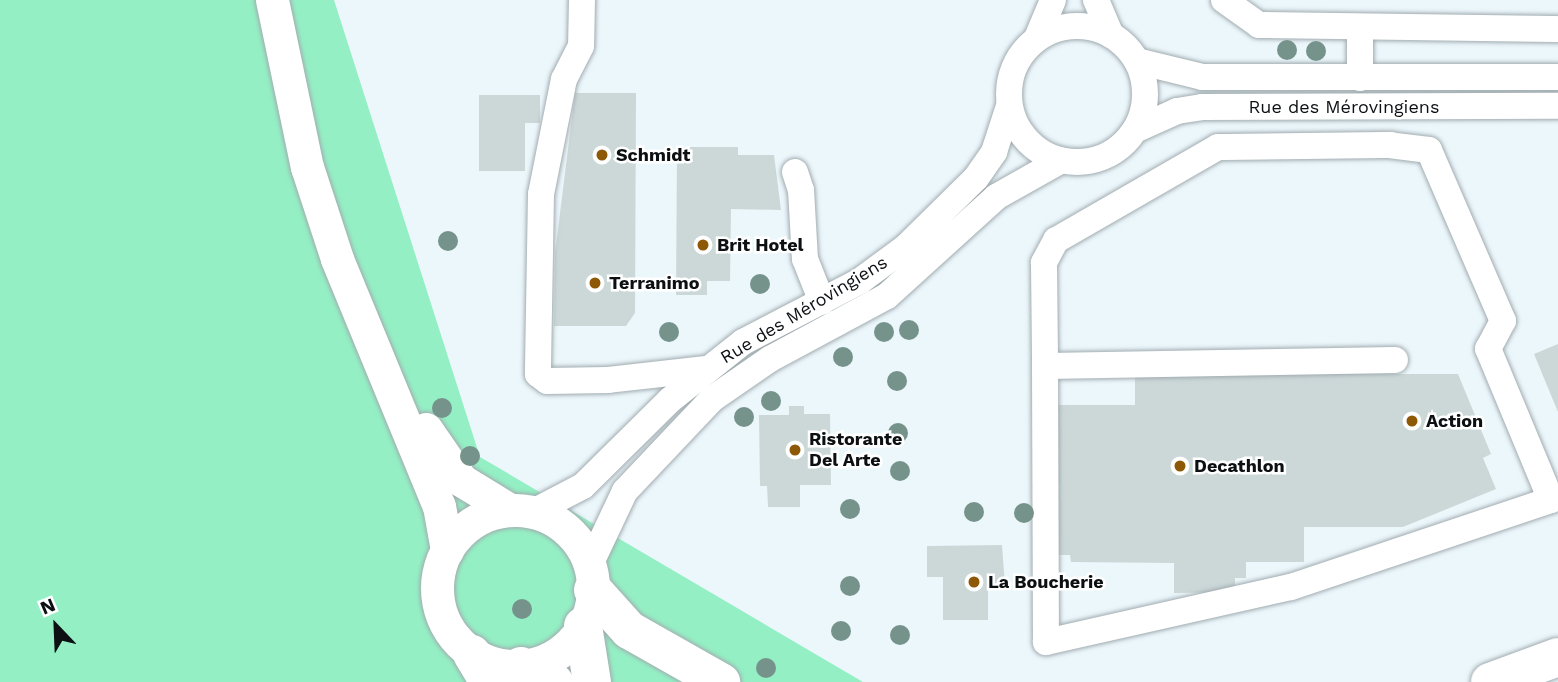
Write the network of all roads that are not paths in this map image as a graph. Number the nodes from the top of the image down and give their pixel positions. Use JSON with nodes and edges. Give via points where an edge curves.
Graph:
{"nodes":[{"id":1,"x":272,"y":0,"type":"edge"},
{"id":2,"x":290,"y":0,"type":"edge"},
{"id":3,"x":582,"y":0,"type":"edge"},
{"id":4,"x":1054,"y":0,"type":"edge"},
{"id":5,"x":1096,"y":0,"type":"edge"},
{"id":6,"x":1224,"y":0,"type":"edge"},
{"id":7,"x":1558,"y":29,"type":"edge"},
{"id":8,"x":1360,"y":30,"type":"junction"},
{"id":9,"x":1111,"y":35,"type":"junction"},
{"id":10,"x":1037,"y":38,"type":"junction"},
{"id":11,"x":1137,"y":61,"type":"junction"},
{"id":12,"x":1558,"y":77,"type":"edge"},
{"id":13,"x":1360,"y":78,"type":"junction"},
{"id":14,"x":1009,"y":106,"type":"junction"},
{"id":15,"x":1359,"y":106,"type":"junction"},
{"id":16,"x":1558,"y":106,"type":"edge"},
{"id":17,"x":1135,"y":130,"type":"junction"},
{"id":18,"x":1359,"y":145,"type":"junction"},
{"id":19,"x":1060,"y":161,"type":"junction"},
{"id":20,"x":795,"y":172,"type":"dead end"},
{"id":21,"x":822,"y":302,"type":"junction"},
{"id":22,"x":1395,"y":360,"type":"dead end"},
{"id":23,"x":1045,"y":366,"type":"junction"},
{"id":24,"x":706,"y":369,"type":"junction"},
{"id":25,"x":522,"y":512,"type":"junction"},
{"id":26,"x":447,"y":550,"type":"junction"},
{"id":27,"x":588,"y":594,"type":"junction"},
{"id":28,"x":1558,"y":657,"type":"edge"},
{"id":29,"x":509,"y":671,"type":"edge"},
{"id":30,"x":592,"y":682,"type":"edge"},
{"id":31,"x":720,"y":682,"type":"edge"},
{"id":32,"x":1490,"y":682,"type":"edge"}],
"edges":[{"from":1,"to":26,"type":"main road","via":[[307,167],[337,259],[439,506]]},
{"from":2,"to":25,"type":"main road","via":[[300,65],[328,175],[353,251],[431,442],[461,481]]},
{"from":3,"to":24,"type":"street","via":[[581,46],[564,79],[541,194],[538,374],[547,381]]},
{"from":4,"to":10,"type":"street"},
{"from":5,"to":9,"type":"street"},
{"from":6,"to":8,"type":"street","via":[[1259,25]]},
{"from":7,"to":8,"type":"street"},
{"from":8,"to":13,"type":"street"},
{"from":9,"to":10,"type":"street","via":[[1074,25]]},
{"from":9,"to":11,"type":"street"},
{"from":10,"to":14,"type":"street","via":[[1013,68]]},
{"from":11,"to":13,"type":"street","name":"Rue des Mérovingiens","via":[[1202,77]]},
{"from":11,"to":17,"type":"street","via":[[1146,95]]},
{"from":12,"to":13,"type":"street","name":"Rue des Mérovingiens"},
{"from":14,"to":19,"type":"street","via":[[1032,147]]},
{"from":14,"to":21,"type":"street","name":"Rue des Mérovingiens","via":[[999,141],[976,178],[884,265]]},
{"from":15,"to":16,"type":"street","name":"Rue des Mérovingiens"},
{"from":15,"to":17,"type":"street","name":"Rue des Mérovingiens","via":[[1202,107],[1155,118]]},
{"from":15,"to":18,"type":"street"},
{"from":17,"to":19,"type":"street","via":[[1103,158]]},
{"from":18,"to":23,"type":"street","via":[[1218,147],[1046,249]]},
{"from":18,"to":23,"type":"street","via":[[1429,150],[1503,321],[1488,349],[1551,500],[1291,587],[1046,642]]},
{"from":19,"to":27,"type":"street","name":"Rue des Mérovingiens","via":[[996,197],[887,296],[770,359],[712,399],[625,491]]},
{"from":20,"to":21,"type":"street","via":[[801,190],[805,259]]},
{"from":21,"to":24,"type":"street","name":"Rue des Mérovingiens","via":[[743,342]]},
{"from":22,"to":23,"type":"street"},
{"from":24,"to":25,"type":"street","name":"Rue des Mérovingiens","via":[[583,486]]},
{"from":25,"to":26,"type":"main road","via":[[473,522]]},
{"from":25,"to":27,"type":"main road","via":[[569,532]]},
{"from":26,"to":29,"type":"main road","via":[[437,596],[455,639]]},
{"from":27,"to":29,"type":"main road","via":[[546,660]]},
{"from":27,"to":30,"type":"highway"},
{"from":27,"to":31,"type":"highway","via":[[629,630]]},
{"from":28,"to":32,"type":"highway"}]}
